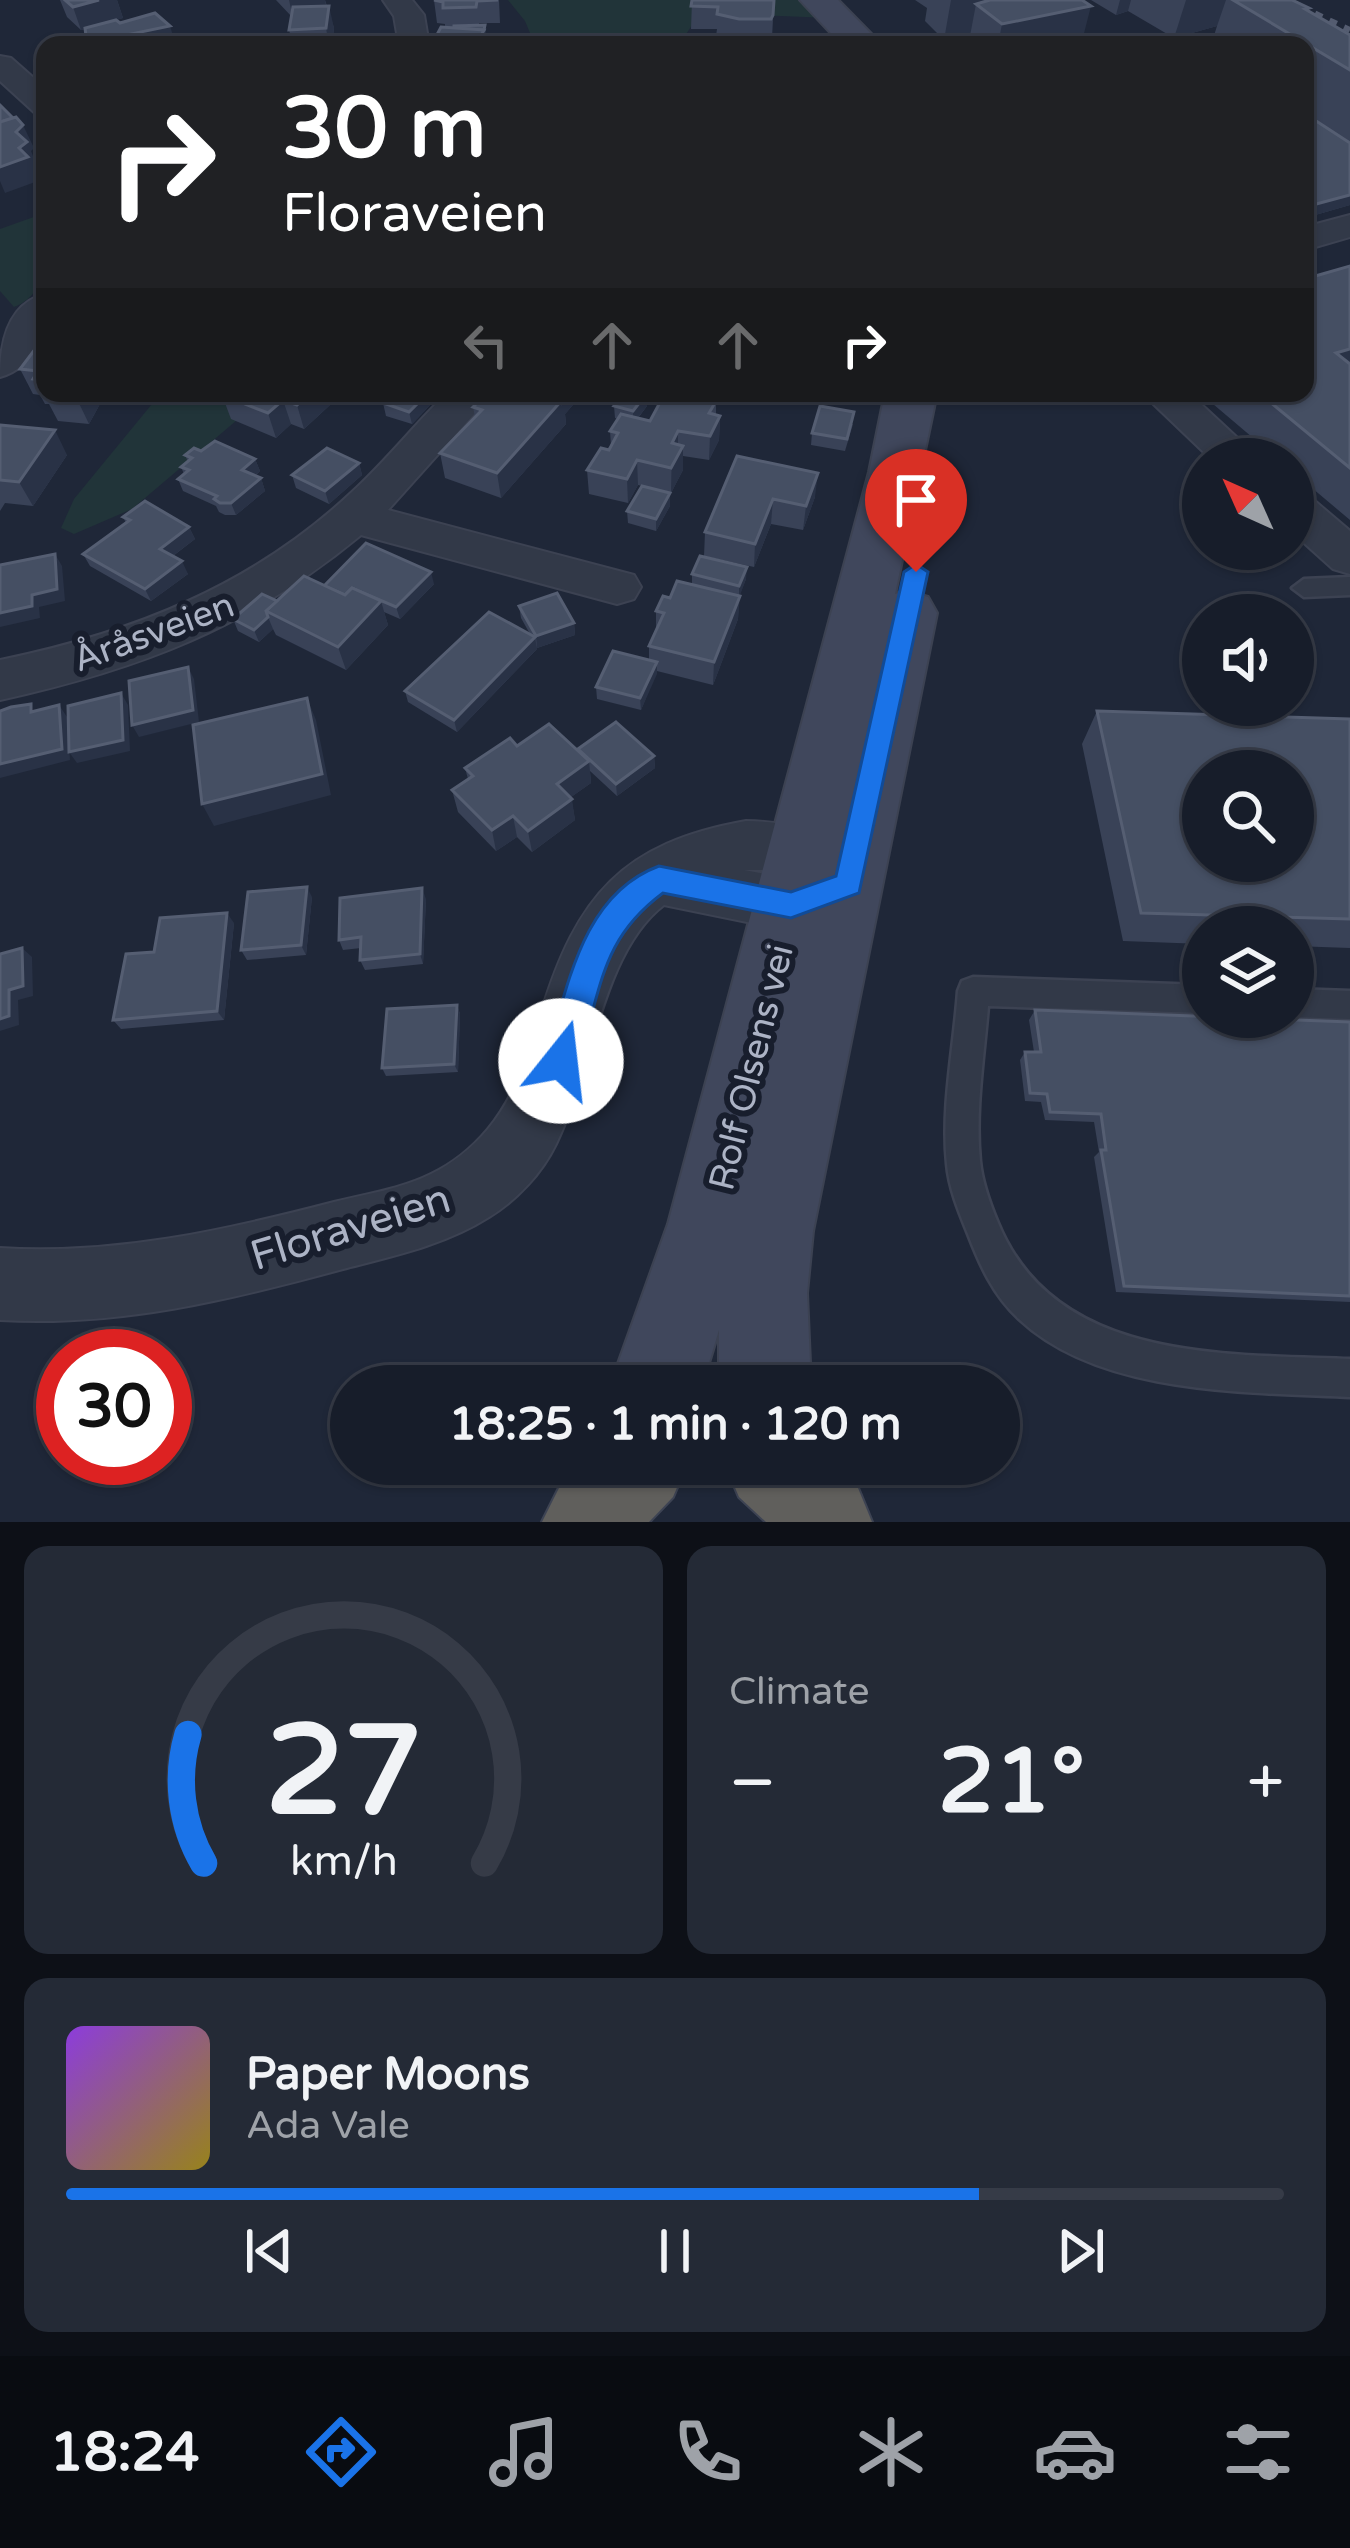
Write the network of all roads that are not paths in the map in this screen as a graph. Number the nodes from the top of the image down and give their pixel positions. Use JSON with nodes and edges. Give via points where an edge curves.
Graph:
{"nodes":[{"id":1,"x":397,"y":0,"type":"edge"},
{"id":2,"x":818,"y":0,"type":"edge"},
{"id":3,"x":413,"y":36,"type":"edge"},
{"id":4,"x":854,"y":36,"type":"edge"},
{"id":5,"x":0,"y":65,"type":"edge"},
{"id":6,"x":36,"y":97,"type":"edge"},
{"id":7,"x":1350,"y":226,"type":"edge"},
{"id":8,"x":1314,"y":236,"type":"edge"},
{"id":9,"x":36,"y":317,"type":"edge"},
{"id":10,"x":0,"y":364,"type":"edge"},
{"id":11,"x":463,"y":402,"type":"edge"},
{"id":12,"x":909,"y":402,"type":"edge"},
{"id":13,"x":951,"y":402,"type":"edge"},
{"id":14,"x":1173,"y":402,"type":"edge"},
{"id":15,"x":1214,"y":438,"type":"edge"},
{"id":16,"x":353,"y":517,"type":"junction"},
{"id":17,"x":1314,"y":525,"type":"edge"},
{"id":18,"x":1350,"y":557,"type":"edge"},
{"id":19,"x":1350,"y":586,"type":"edge"},
{"id":20,"x":617,"y":587,"type":"dead end"},
{"id":21,"x":1304,"y":588,"type":"dead end"},
{"id":22,"x":0,"y":680,"type":"edge"},
{"id":23,"x":814,"y":881,"type":"junction"},
{"id":24,"x":1182,"y":999,"type":"edge"},
{"id":25,"x":1314,"y":1004,"type":"edge"},
{"id":26,"x":1350,"y":1005,"type":"edge"},
{"id":27,"x":0,"y":1284,"type":"edge"},
{"id":28,"x":663,"y":1365,"type":"edge"},
{"id":29,"x":765,"y":1365,"type":"edge"},
{"id":30,"x":1350,"y":1378,"type":"edge"},
{"id":31,"x":797,"y":1485,"type":"edge"},
{"id":32,"x":824,"y":1522,"type":"edge"}],
"edges":[{"from":1,"to":3,"type":"street"},
{"from":2,"to":4,"type":"main road"},
{"from":5,"to":6,"type":"street"},
{"from":7,"to":8,"type":"street"},
{"from":9,"to":10,"type":"street"},
{"from":11,"to":16,"type":"street","name":"Åråsveien"},
{"from":12,"to":23,"type":"main road","name":"Rolf Olsens vei"},
{"from":13,"to":23,"type":"main road","name":"Rolf Olsens vei"},
{"from":14,"to":15,"type":"street"},
{"from":16,"to":20,"type":"street"},
{"from":16,"to":22,"type":"street","name":"Åråsveien","via":[[209,619],[115,654]]},
{"from":17,"to":18,"type":"street"},
{"from":19,"to":21,"type":"lane"},
{"from":23,"to":27,"type":"street","name":"Floraveien","via":[[659,879],[626,903],[600,936],[536,1120],[480,1184],[415,1215],[191,1270],[89,1286]]},
{"from":23,"to":28,"type":"main road","name":"Rolf Olsens vei"},
{"from":23,"to":29,"type":"main road","name":"Rolf Olsens vei","via":[[763,1294]]},
{"from":24,"to":30,"type":"lane","via":[[974,992],[963,1160],[983,1241],[1024,1304],[1100,1349],[1177,1370]]},
{"from":25,"to":26,"type":"lane"},
{"from":31,"to":32,"type":"highway"}]}
